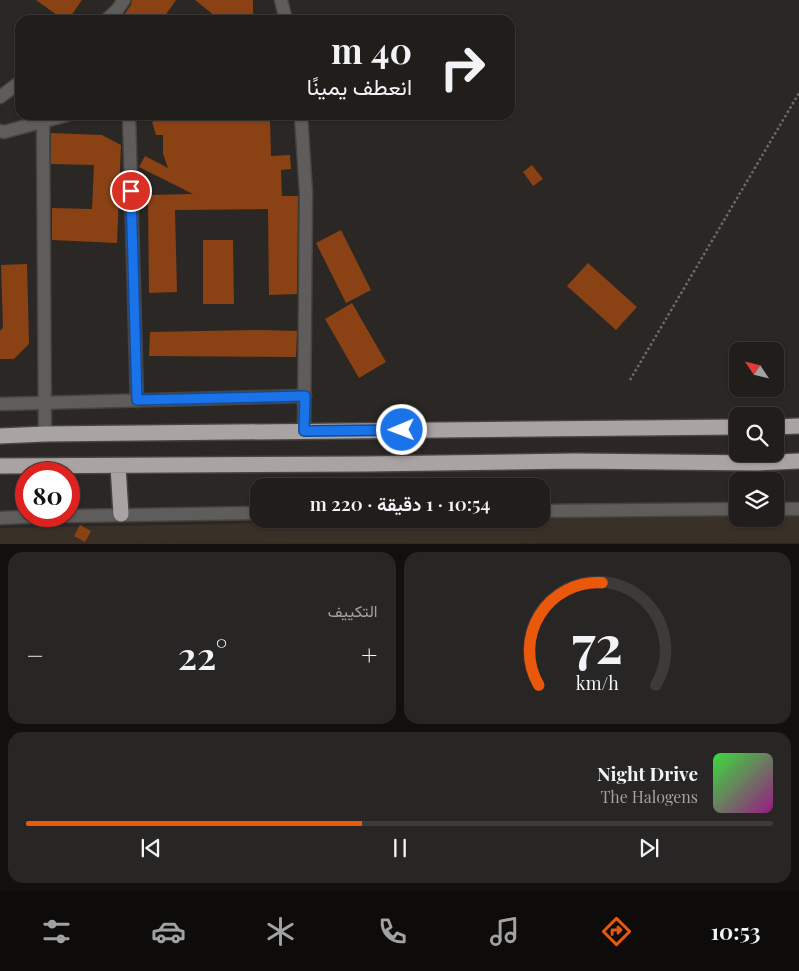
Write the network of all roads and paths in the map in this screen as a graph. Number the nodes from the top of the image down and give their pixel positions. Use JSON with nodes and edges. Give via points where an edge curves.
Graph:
{"nodes":[{"id":1,"x":124,"y":0,"type":"edge"},
{"id":2,"x":281,"y":0,"type":"edge"},
{"id":3,"x":112,"y":15,"type":"edge"},
{"id":4,"x":285,"y":15,"type":"edge"},
{"id":5,"x":15,"y":86,"type":"edge"},
{"id":6,"x":799,"y":93,"type":"edge"},
{"id":7,"x":0,"y":98,"type":"edge"},
{"id":8,"x":50,"y":120,"type":"edge"},
{"id":9,"x":129,"y":120,"type":"edge"},
{"id":10,"x":301,"y":120,"type":"edge"},
{"id":11,"x":43,"y":122,"type":"junction"},
{"id":12,"x":0,"y":131,"type":"edge"},
{"id":13,"x":630,"y":380,"type":"dead end"},
{"id":14,"x":305,"y":396,"type":"junction"},
{"id":15,"x":137,"y":400,"type":"junction"},
{"id":16,"x":45,"y":403,"type":"junction"},
{"id":17,"x":0,"y":404,"type":"edge"},
{"id":18,"x":799,"y":426,"type":"edge"},
{"id":19,"x":729,"y":427,"type":"edge"},
{"id":20,"x":784,"y":427,"type":"edge"},
{"id":21,"x":304,"y":431,"type":"junction"},
{"id":22,"x":45,"y":434,"type":"junction"},
{"id":23,"x":0,"y":436,"type":"edge"},
{"id":24,"x":799,"y":462,"type":"edge"},
{"id":25,"x":0,"y":466,"type":"edge"},
{"id":26,"x":118,"y":466,"type":"junction"},
{"id":27,"x":729,"y":509,"type":"edge"},
{"id":28,"x":784,"y":509,"type":"edge"},
{"id":29,"x":799,"y":509,"type":"edge"},
{"id":30,"x":550,"y":511,"type":"edge"},
{"id":31,"x":250,"y":513,"type":"edge"},
{"id":32,"x":121,"y":514,"type":"junction"},
{"id":33,"x":80,"y":516,"type":"edge"},
{"id":34,"x":15,"y":517,"type":"edge"},
{"id":35,"x":0,"y":518,"type":"edge"}],
"edges":[{"from":1,"to":3,"type":"street"},
{"from":2,"to":4,"type":"street"},
{"from":5,"to":7,"type":"street"},
{"from":6,"to":13,"type":"path"},
{"from":8,"to":11,"type":"street"},
{"from":9,"to":15,"type":"street"},
{"from":10,"to":14,"type":"street","via":[[306,193]]},
{"from":11,"to":12,"type":"street"},
{"from":11,"to":16,"type":"street"},
{"from":14,"to":15,"type":"street"},
{"from":14,"to":21,"type":"street"},
{"from":15,"to":16,"type":"street"},
{"from":16,"to":17,"type":"street"},
{"from":16,"to":22,"type":"street"},
{"from":18,"to":20,"type":"highway"},
{"from":19,"to":21,"type":"highway"},
{"from":21,"to":22,"type":"highway"},
{"from":22,"to":23,"type":"highway"},
{"from":24,"to":26,"type":"highway"},
{"from":25,"to":26,"type":"highway"},
{"from":26,"to":32,"type":"highway"},
{"from":27,"to":30,"type":"street"},
{"from":28,"to":29,"type":"street"},
{"from":31,"to":32,"type":"street"},
{"from":32,"to":33,"type":"street"},
{"from":34,"to":35,"type":"street"}]}
